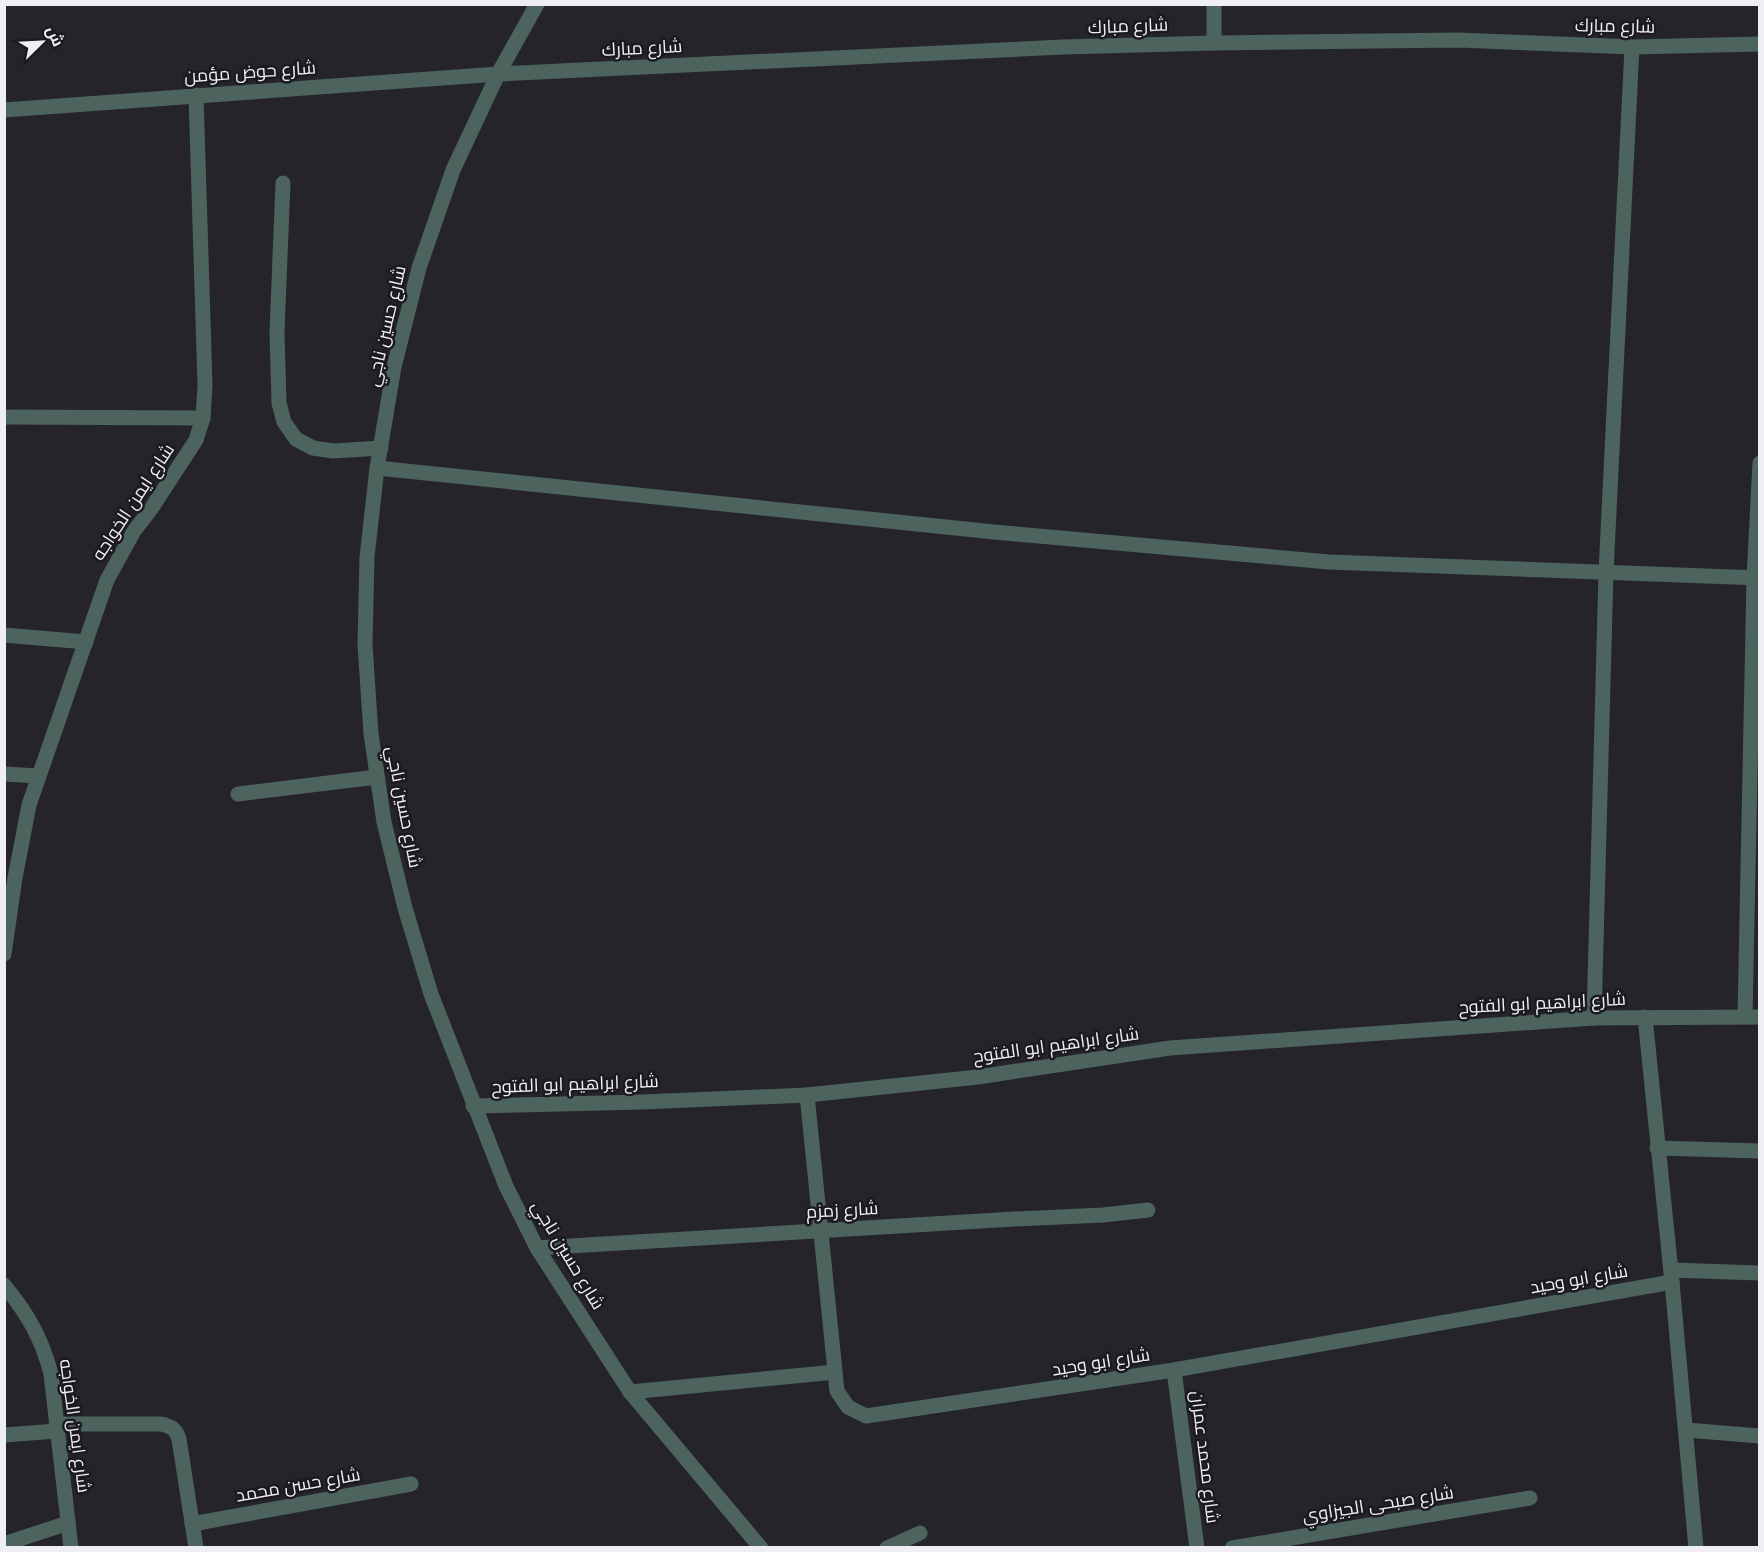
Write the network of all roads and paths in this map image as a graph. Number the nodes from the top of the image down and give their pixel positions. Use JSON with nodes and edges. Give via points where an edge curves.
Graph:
{"nodes":[{"id":1,"x":537,"y":4,"type":"edge"},
{"id":2,"x":1214,"y":4,"type":"edge"},
{"id":3,"x":1214,"y":43,"type":"junction"},
{"id":4,"x":1760,"y":44,"type":"edge"},
{"id":5,"x":1632,"y":47,"type":"junction"},
{"id":6,"x":498,"y":74,"type":"junction"},
{"id":7,"x":196,"y":95,"type":"junction"},
{"id":8,"x":4,"y":110,"type":"edge"},
{"id":9,"x":283,"y":183,"type":"dead end"},
{"id":10,"x":4,"y":417,"type":"edge"},
{"id":11,"x":203,"y":418,"type":"junction"},
{"id":12,"x":381,"y":448,"type":"junction"},
{"id":13,"x":1760,"y":463,"type":"edge"},
{"id":14,"x":377,"y":468,"type":"junction"},
{"id":15,"x":1606,"y":572,"type":"junction"},
{"id":16,"x":1757,"y":578,"type":"edge"},
{"id":17,"x":4,"y":635,"type":"edge"},
{"id":18,"x":86,"y":642,"type":"junction"},
{"id":19,"x":4,"y":774,"type":"edge"},
{"id":20,"x":38,"y":777,"type":"junction"},
{"id":21,"x":377,"y":777,"type":"junction"},
{"id":22,"x":238,"y":794,"type":"dead end"},
{"id":23,"x":4,"y":954,"type":"edge"},
{"id":24,"x":1645,"y":1017,"type":"junction"},
{"id":25,"x":1752,"y":1017,"type":"edge"},
{"id":26,"x":1594,"y":1018,"type":"junction"},
{"id":27,"x":807,"y":1095,"type":"junction"},
{"id":28,"x":473,"y":1106,"type":"junction"},
{"id":29,"x":1657,"y":1148,"type":"junction"},
{"id":30,"x":1760,"y":1151,"type":"edge"},
{"id":31,"x":1148,"y":1210,"type":"dead end"},
{"id":32,"x":820,"y":1230,"type":"junction"},
{"id":33,"x":537,"y":1248,"type":"junction"},
{"id":34,"x":1760,"y":1273,"type":"edge"},
{"id":35,"x":1671,"y":1276,"type":"junction"},
{"id":36,"x":4,"y":1285,"type":"edge"},
{"id":37,"x":1174,"y":1371,"type":"junction"},
{"id":38,"x":835,"y":1372,"type":"junction"},
{"id":39,"x":630,"y":1392,"type":"junction"},
{"id":40,"x":56,"y":1428,"type":"junction"},
{"id":41,"x":1686,"y":1430,"type":"junction"},
{"id":42,"x":4,"y":1435,"type":"edge"},
{"id":43,"x":1760,"y":1436,"type":"edge"},
{"id":44,"x":411,"y":1484,"type":"dead end"},
{"id":45,"x":1530,"y":1498,"type":"dead end"},
{"id":46,"x":68,"y":1523,"type":"junction"},
{"id":47,"x":192,"y":1524,"type":"junction"},
{"id":48,"x":920,"y":1533,"type":"dead end"},
{"id":49,"x":4,"y":1544,"type":"edge"},
{"id":50,"x":71,"y":1548,"type":"edge"},
{"id":51,"x":196,"y":1548,"type":"edge"},
{"id":52,"x":761,"y":1548,"type":"edge"},
{"id":53,"x":887,"y":1548,"type":"edge"},
{"id":54,"x":1197,"y":1548,"type":"edge"},
{"id":55,"x":1232,"y":1548,"type":"edge"},
{"id":56,"x":1696,"y":1548,"type":"edge"}],
"edges":[{"from":1,"to":6,"type":"street","name":"شارع حسين ناجي"},
{"from":2,"to":3,"type":"street"},
{"from":3,"to":5,"type":"street","name":"شارع مبارك","via":[[1459,40]]},
{"from":3,"to":6,"type":"street","name":"شارع مبارك"},
{"from":4,"to":5,"type":"street","name":"شارع مبارك"},
{"from":5,"to":15,"type":"street"},
{"from":6,"to":7,"type":"street","name":"شارع حوض مؤمن"},
{"from":6,"to":12,"type":"street","name":"شارع حسين ناجي","via":[[453,170],[419,268],[394,367]]},
{"from":7,"to":8,"type":"street","name":"شارع حوض مؤمن"},
{"from":7,"to":11,"type":"street","name":"شارع ايمن الخواجه"},
{"from":9,"to":12,"type":"street","via":[[277,332],[279,403],[284,422],[296,439],[313,448]]},
{"from":10,"to":11,"type":"street"},
{"from":11,"to":18,"type":"street","name":"شارع ايمن الخواجه","via":[[184,460],[119,555],[106,580]]},
{"from":12,"to":14,"type":"street","name":"شارع حسين ناجي"},
{"from":13,"to":16,"type":"street"},
{"from":14,"to":15,"type":"street","via":[[994,532],[1329,562]]},
{"from":14,"to":21,"type":"street","name":"شارع حسين ناجي","via":[[367,557],[365,645],[370,734]]},
{"from":15,"to":16,"type":"street"},
{"from":15,"to":26,"type":"street"},
{"from":16,"to":25,"type":"street"},
{"from":17,"to":18,"type":"street"},
{"from":18,"to":20,"type":"street","name":"شارع ايمن الخواجه"},
{"from":19,"to":20,"type":"street"},
{"from":20,"to":23,"type":"street","name":"شارع ايمن الخواجه","via":[[23,833]]},
{"from":21,"to":22,"type":"street"},
{"from":21,"to":28,"type":"street","name":"شارع حسين ناجي","via":[[408,919],[430,994]]},
{"from":24,"to":25,"type":"street","name":"شارع ابراهيم ابو الفتوح"},
{"from":24,"to":26,"type":"street","name":"شارع ابراهيم ابو الفتوح"},
{"from":24,"to":29,"type":"street","name":"شارع ابراهيم ابو الفتوح"},
{"from":26,"to":27,"type":"street","name":"شارع ابراهيم ابو الفتوح","via":[[1170,1048],[978,1077]]},
{"from":27,"to":28,"type":"street","name":"شارع ابراهيم ابو الفتوح"},
{"from":27,"to":32,"type":"street","name":"شارع ابو وحيد"},
{"from":28,"to":33,"type":"street","name":"شارع حسين ناجي"},
{"from":29,"to":30,"type":"street"},
{"from":29,"to":35,"type":"street","name":"شارع ابراهيم ابو الفتوح"},
{"from":31,"to":32,"type":"street","name":"شارع زمزم"},
{"from":32,"to":33,"type":"street","name":"شارع زمزم"},
{"from":32,"to":38,"type":"street","name":"شارع ابو وحيد"},
{"from":33,"to":39,"type":"street","name":"شارع حسين ناجي"},
{"from":34,"to":35,"type":"street","name":"شارع ابو وحيد"},
{"from":35,"to":37,"type":"street","name":"شارع ابو وحيد"},
{"from":35,"to":41,"type":"street","name":"شارع ابراهيم ابو الفتوح"},
{"from":36,"to":40,"type":"street","name":"شارع ايمن الخواجه","via":[[44,1347]]},
{"from":37,"to":38,"type":"street","name":"شارع ابو وحيد","via":[[866,1416],[848,1407],[837,1391]]},
{"from":37,"to":54,"type":"street","name":"شارع محمد عمران"},
{"from":38,"to":39,"type":"street"},
{"from":39,"to":52,"type":"street","name":"شارع حسين ناجي"},
{"from":40,"to":42,"type":"street"},
{"from":40,"to":46,"type":"street","name":"شارع ايمن الخواجه"},
{"from":40,"to":47,"type":"street","via":[[169,1425],[179,1439]]},
{"from":41,"to":43,"type":"street"},
{"from":41,"to":56,"type":"street","name":"شارع ابراهيم ابو الفتوح"},
{"from":44,"to":47,"type":"street","name":"شارع حسن محمد"},
{"from":45,"to":55,"type":"street","name":"شارع صبحى الجيزاوي"},
{"from":46,"to":49,"type":"street"},
{"from":46,"to":50,"type":"street","name":"شارع ايمن الخواجه"},
{"from":47,"to":51,"type":"street"},
{"from":48,"to":53,"type":"street"}]}
